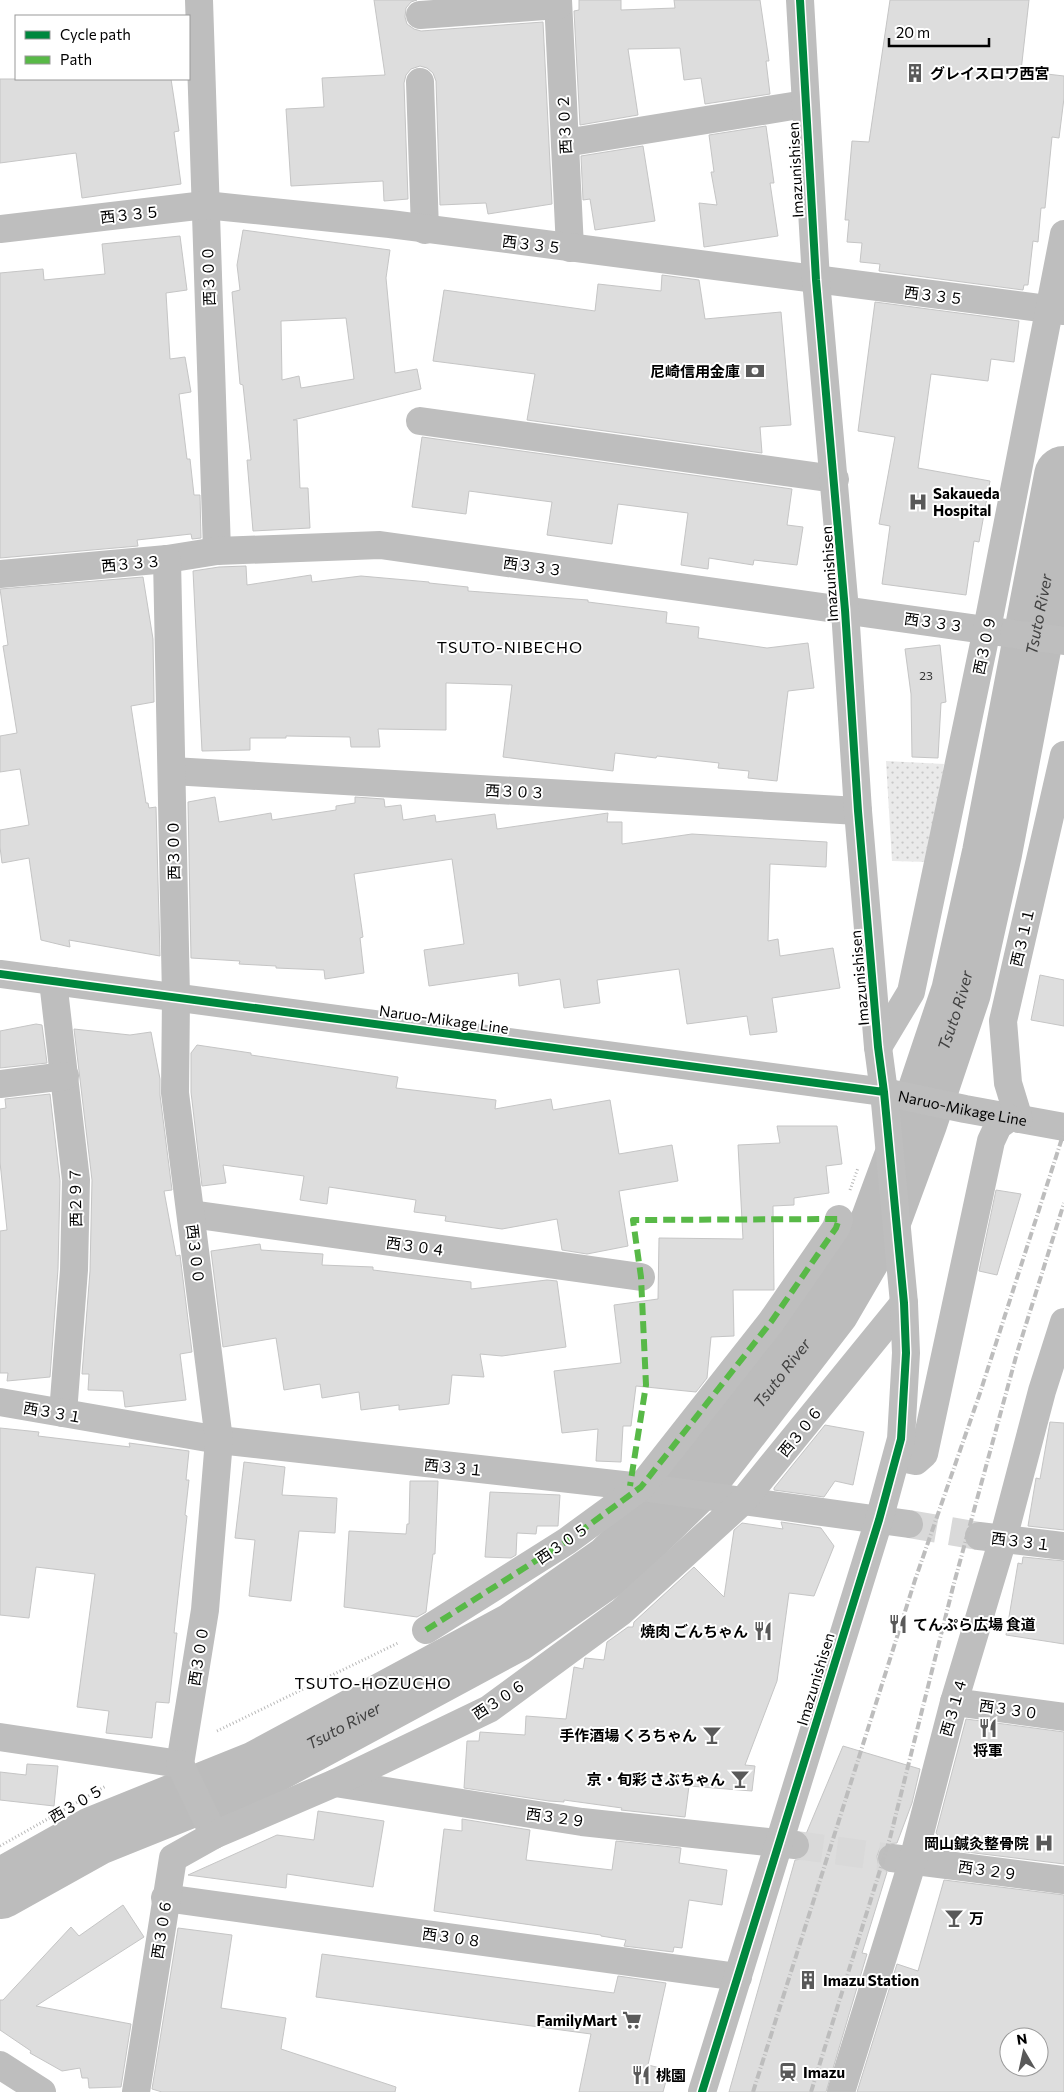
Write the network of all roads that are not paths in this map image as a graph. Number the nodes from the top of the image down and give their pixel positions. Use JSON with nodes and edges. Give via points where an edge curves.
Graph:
{"nodes":[{"id":1,"x":199,"y":0,"type":"edge"},
{"id":2,"x":800,"y":0,"type":"edge"},
{"id":3,"x":558,"y":3,"type":"edge"},
{"id":4,"x":420,"y":15,"type":"dead end"},
{"id":5,"x":420,"y":82,"type":"dead end"},
{"id":6,"x":805,"y":104,"type":"junction"},
{"id":7,"x":564,"y":143,"type":"junction"},
{"id":8,"x":205,"y":205,"type":"junction"},
{"id":9,"x":0,"y":229,"type":"edge"},
{"id":10,"x":425,"y":230,"type":"junction"},
{"id":11,"x":1064,"y":234,"type":"edge"},
{"id":12,"x":570,"y":248,"type":"junction"},
{"id":13,"x":816,"y":280,"type":"junction"},
{"id":14,"x":1056,"y":311,"type":"edge"},
{"id":15,"x":420,"y":421,"type":"dead end"},
{"id":16,"x":835,"y":479,"type":"junction"},
{"id":17,"x":217,"y":551,"type":"junction"},
{"id":18,"x":167,"y":559,"type":"junction"},
{"id":19,"x":0,"y":574,"type":"edge"},
{"id":20,"x":845,"y":610,"type":"junction"},
{"id":21,"x":996,"y":631,"type":"junction"},
{"id":22,"x":1064,"y":641,"type":"edge"},
{"id":23,"x":1064,"y":755,"type":"edge"},
{"id":24,"x":172,"y":771,"type":"junction"},
{"id":25,"x":858,"y":812,"type":"junction"},
{"id":26,"x":0,"y":974,"type":"edge"},
{"id":27,"x":53,"y":981,"type":"junction"},
{"id":28,"x":176,"y":997,"type":"junction"},
{"id":29,"x":878,"y":1047,"type":"junction"},
{"id":30,"x":65,"y":1076,"type":"junction"},
{"id":31,"x":0,"y":1084,"type":"edge"},
{"id":32,"x":892,"y":1093,"type":"junction"},
{"id":33,"x":1014,"y":1118,"type":"junction"},
{"id":34,"x":1064,"y":1127,"type":"edge"},
{"id":35,"x":191,"y":1214,"type":"junction"},
{"id":36,"x":839,"y":1219,"type":"road end"},
{"id":37,"x":641,"y":1277,"type":"dead end"},
{"id":38,"x":904,"y":1303,"type":"junction"},
{"id":39,"x":1064,"y":1322,"type":"edge"},
{"id":40,"x":1053,"y":1392,"type":"edge"},
{"id":41,"x":0,"y":1402,"type":"edge"},
{"id":42,"x":63,"y":1413,"type":"junction"},
{"id":43,"x":219,"y":1440,"type":"junction"},
{"id":44,"x":897,"y":1458,"type":"junction"},
{"id":45,"x":641,"y":1487,"type":"junction"},
{"id":46,"x":732,"y":1501,"type":"junction"},
{"id":47,"x":879,"y":1520,"type":"junction"},
{"id":48,"x":909,"y":1524,"type":"tunnel mouth"},
{"id":49,"x":991,"y":1537,"type":"junction"},
{"id":50,"x":1064,"y":1546,"type":"edge"},
{"id":51,"x":426,"y":1630,"type":"road end"},
{"id":52,"x":954,"y":1702,"type":"junction"},
{"id":53,"x":1064,"y":1717,"type":"edge"},
{"id":54,"x":0,"y":1737,"type":"edge"},
{"id":55,"x":181,"y":1756,"type":"junction"},
{"id":56,"x":335,"y":1783,"type":"junction"},
{"id":57,"x":214,"y":1836,"type":"junction"},
{"id":58,"x":787,"y":1844,"type":"junction"},
{"id":59,"x":902,"y":1859,"type":"junction"},
{"id":60,"x":1064,"y":1880,"type":"edge"},
{"id":61,"x":166,"y":1898,"type":"junction"},
{"id":62,"x":738,"y":1977,"type":"junction"},
{"id":63,"x":0,"y":2065,"type":"edge"},
{"id":64,"x":42,"y":2092,"type":"edge"},
{"id":65,"x":136,"y":2092,"type":"edge"},
{"id":66,"x":702,"y":2092,"type":"edge"},
{"id":67,"x":841,"y":2092,"type":"edge"}],
"edges":[{"from":1,"to":8,"type":"street","name":"西３００"},
{"from":2,"to":6,"type":"street","name":"Imazunishisen"},
{"from":3,"to":4,"type":"street"},
{"from":3,"to":7,"type":"street","name":"西３０２"},
{"from":5,"to":10,"type":"street"},
{"from":6,"to":7,"type":"street"},
{"from":6,"to":13,"type":"street","name":"Imazunishisen"},
{"from":7,"to":12,"type":"street","name":"西３０２"},
{"from":8,"to":9,"type":"street","name":"西３３５"},
{"from":8,"to":10,"type":"street","name":"西３３５"},
{"from":8,"to":17,"type":"street","name":"西３００"},
{"from":10,"to":12,"type":"street","name":"西３３５"},
{"from":11,"to":14,"type":"street","name":"西３０９"},
{"from":12,"to":13,"type":"street","name":"西３３５"},
{"from":13,"to":14,"type":"street","name":"西３３５"},
{"from":13,"to":16,"type":"street","name":"Imazunishisen"},
{"from":14,"to":21,"type":"street","name":"西３０９"},
{"from":15,"to":16,"type":"street"},
{"from":16,"to":20,"type":"street","name":"Imazunishisen"},
{"from":17,"to":18,"type":"street","name":"西３３３"},
{"from":17,"to":20,"type":"street","name":"西３３３","via":[[380,545]]},
{"from":18,"to":19,"type":"street","name":"西３３３"},
{"from":18,"to":24,"type":"street","name":"西３００"},
{"from":20,"to":21,"type":"street","name":"西３３３"},
{"from":20,"to":25,"type":"street","name":"Imazunishisen"},
{"from":21,"to":22,"type":"street","name":"西３３３"},
{"from":21,"to":29,"type":"street","name":"西３０９","via":[[911,992]]},
{"from":23,"to":33,"type":"street","name":"西３１１","via":[[1003,1020]]},
{"from":24,"to":25,"type":"street","name":"西３０３"},
{"from":24,"to":28,"type":"street","name":"西３００"},
{"from":25,"to":29,"type":"street","name":"Imazunishisen"},
{"from":26,"to":27,"type":"street","name":"Naruo-Mikage Line"},
{"from":27,"to":28,"type":"street","name":"Naruo-Mikage Line"},
{"from":27,"to":30,"type":"street","name":"西２９７"},
{"from":28,"to":32,"type":"street","name":"Naruo-Mikage Line"},
{"from":28,"to":35,"type":"street","name":"西３００","via":[[175,1093]]},
{"from":29,"to":32,"type":"street","name":"Imazunishisen"},
{"from":30,"to":31,"type":"street"},
{"from":30,"to":42,"type":"street","name":"西２９７","via":[[76,1180],[74,1270]]},
{"from":32,"to":33,"type":"street","name":"Naruo-Mikage Line"},
{"from":32,"to":38,"type":"street","name":"Imazunishisen","via":[[890,1146]]},
{"from":33,"to":34,"type":"street","name":"Naruo-Mikage Line"},
{"from":33,"to":44,"type":"street","via":[[998,1126],[991,1141],[924,1454],[916,1461]]},
{"from":35,"to":37,"type":"street","name":"西３０４"},
{"from":35,"to":43,"type":"street","name":"西３００"},
{"from":36,"to":45,"type":"street","name":"西３０５","via":[[771,1322]]},
{"from":38,"to":44,"type":"street","name":"Imazunishisen","via":[[904,1410]]},
{"from":38,"to":46,"type":"street","name":"西３０６"},
{"from":39,"to":40,"type":"street","name":"西３１４"},
{"from":40,"to":49,"type":"street","name":"西３１４"},
{"from":41,"to":42,"type":"street","name":"西３３１"},
{"from":42,"to":43,"type":"street","name":"西３３１"},
{"from":43,"to":45,"type":"street","name":"西３３１"},
{"from":43,"to":55,"type":"street","name":"西３００","via":[[205,1610]]},
{"from":44,"to":47,"type":"street","name":"Imazunishisen"},
{"from":45,"to":46,"type":"street","name":"西３３１"},
{"from":45,"to":51,"type":"street","name":"西３０５","via":[[567,1541]]},
{"from":46,"to":47,"type":"street","name":"西３３１"},
{"from":46,"to":56,"type":"street","name":"西３０６","via":[[621,1612],[489,1708]]},
{"from":47,"to":48,"type":"street","name":"西３３１"},
{"from":47,"to":58,"type":"street","name":"Imazunishisen"},
{"from":49,"to":50,"type":"street","name":"西３３１"},
{"from":49,"to":52,"type":"street","name":"西３１４"},
{"from":52,"to":53,"type":"street","name":"西３３０"},
{"from":52,"to":59,"type":"street","name":"西３１４"},
{"from":54,"to":55,"type":"street"},
{"from":55,"to":57,"type":"street"},
{"from":56,"to":57,"type":"street","name":"西３０６"},
{"from":56,"to":58,"type":"street","name":"西３２９","via":[[582,1822]]},
{"from":57,"to":61,"type":"street","name":"西３０６","via":[[173,1858]]},
{"from":58,"to":62,"type":"street","name":"Imazunishisen"},
{"from":59,"to":60,"type":"street","name":"西３２９"},
{"from":59,"to":67,"type":"street","name":"西３１４"},
{"from":61,"to":62,"type":"street","name":"西３０８"},
{"from":61,"to":65,"type":"street","name":"西３０６"},
{"from":62,"to":66,"type":"street","name":"Imazunishisen"},
{"from":63,"to":64,"type":"street"}]}
